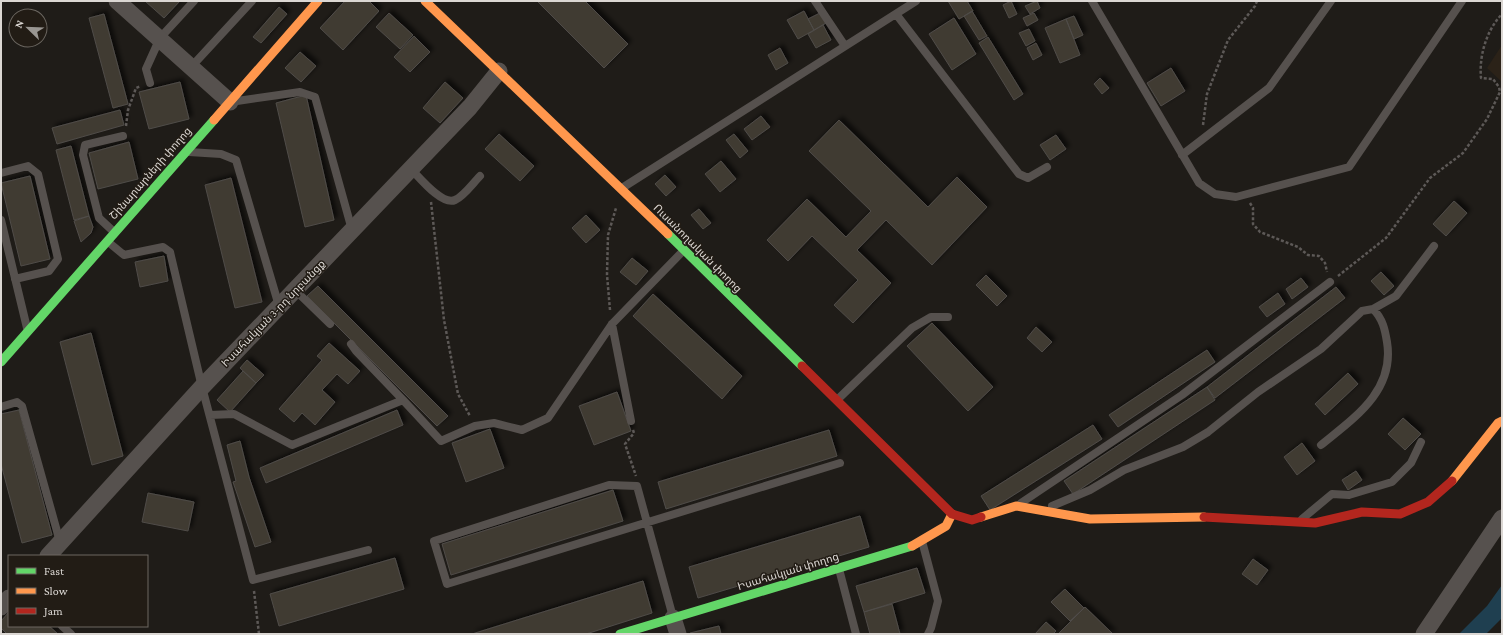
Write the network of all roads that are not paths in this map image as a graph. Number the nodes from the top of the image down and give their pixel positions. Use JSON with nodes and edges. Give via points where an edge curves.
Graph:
{"nodes":[{"id":1,"x":117,"y":1,"type":"edge"},
{"id":2,"x":194,"y":1,"type":"edge"},
{"id":3,"x":252,"y":1,"type":"edge"},
{"id":4,"x":318,"y":1,"type":"edge"},
{"id":5,"x":425,"y":1,"type":"edge"},
{"id":6,"x":815,"y":1,"type":"edge"},
{"id":7,"x":916,"y":1,"type":"edge"},
{"id":8,"x":1092,"y":1,"type":"edge"},
{"id":9,"x":1331,"y":1,"type":"edge"},
{"id":10,"x":1462,"y":1,"type":"edge"},
{"id":11,"x":896,"y":14,"type":"junction"},
{"id":12,"x":160,"y":38,"type":"junction"},
{"id":13,"x":845,"y":46,"type":"junction"},
{"id":14,"x":192,"y":66,"type":"junction"},
{"id":15,"x":499,"y":71,"type":"junction"},
{"id":16,"x":150,"y":83,"type":"road end"},
{"id":17,"x":230,"y":102,"type":"junction"},
{"id":18,"x":123,"y":136,"type":"dead end"},
{"id":19,"x":186,"y":152,"type":"junction"},
{"id":20,"x":1182,"y":155,"type":"junction"},
{"id":21,"x":1047,"y":167,"type":"dead end"},
{"id":22,"x":410,"y":169,"type":"junction"},
{"id":23,"x":1,"y":173,"type":"edge"},
{"id":24,"x":480,"y":176,"type":"dead end"},
{"id":25,"x":622,"y":189,"type":"junction"},
{"id":26,"x":1,"y":220,"type":"edge"},
{"id":27,"x":352,"y":230,"type":"junction"},
{"id":28,"x":115,"y":232,"type":"junction"},
{"id":29,"x":107,"y":241,"type":"junction"},
{"id":30,"x":1434,"y":246,"type":"dead end"},
{"id":31,"x":683,"y":250,"type":"junction"},
{"id":32,"x":15,"y":279,"type":"junction"},
{"id":33,"x":1330,"y":282,"type":"road end"},
{"id":34,"x":295,"y":290,"type":"junction"},
{"id":35,"x":279,"y":306,"type":"junction"},
{"id":36,"x":1373,"y":309,"type":"junction"},
{"id":37,"x":948,"y":317,"type":"dead end"},
{"id":38,"x":330,"y":324,"type":"dead end"},
{"id":39,"x":612,"y":324,"type":"junction"},
{"id":40,"x":28,"y":331,"type":"junction"},
{"id":41,"x":351,"y":344,"type":"dead end"},
{"id":42,"x":1,"y":362,"type":"edge"},
{"id":43,"x":202,"y":386,"type":"junction"},
{"id":44,"x":403,"y":400,"type":"junction"},
{"id":45,"x":836,"y":400,"type":"junction"},
{"id":46,"x":1,"y":408,"type":"edge"},
{"id":47,"x":210,"y":415,"type":"junction"},
{"id":48,"x":1502,"y":420,"type":"edge"},
{"id":49,"x":631,"y":421,"type":"dead end"},
{"id":50,"x":1421,"y":442,"type":"dead end"},
{"id":51,"x":1321,"y":445,"type":"dead end"},
{"id":52,"x":840,"y":463,"type":"dead end"},
{"id":53,"x":1016,"y":506,"type":"junction"},
{"id":54,"x":1042,"y":511,"type":"junction"},
{"id":55,"x":952,"y":514,"type":"junction"},
{"id":56,"x":1502,"y":518,"type":"edge"},
{"id":57,"x":647,"y":521,"type":"junction"},
{"id":58,"x":1298,"y":522,"type":"junction"},
{"id":59,"x":922,"y":541,"type":"junction"},
{"id":60,"x":60,"y":542,"type":"junction"},
{"id":61,"x":368,"y":550,"type":"dead end"},
{"id":62,"x":49,"y":555,"type":"edge"},
{"id":63,"x":839,"y":569,"type":"junction"},
{"id":64,"x":8,"y":599,"type":"edge"},
{"id":65,"x":1,"y":607,"type":"edge"},
{"id":66,"x":676,"y":626,"type":"edge"},
{"id":67,"x":63,"y":627,"type":"edge"},
{"id":68,"x":71,"y":634,"type":"edge"},
{"id":69,"x":620,"y":634,"type":"edge"},
{"id":70,"x":856,"y":634,"type":"edge"},
{"id":71,"x":928,"y":634,"type":"edge"},
{"id":72,"x":1424,"y":634,"type":"edge"}],
"edges":[{"from":1,"to":12,"type":"street"},
{"from":2,"to":12,"type":"lane"},
{"from":3,"to":14,"type":"lane"},
{"from":4,"to":17,"type":"street","name":"Շինարարների փողոց"},
{"from":5,"to":15,"type":"street","name":"Ուսանողական փողոց"},
{"from":6,"to":13,"type":"lane"},
{"from":7,"to":11,"type":"lane"},
{"from":8,"to":20,"type":"lane"},
{"from":9,"to":20,"type":"lane","via":[[1269,88]]},
{"from":10,"to":20,"type":"lane","via":[[1350,167],[1236,197],[1215,194],[1199,183]]},
{"from":11,"to":13,"type":"lane"},
{"from":11,"to":21,"type":"lane","via":[[1018,174],[1028,178]]},
{"from":12,"to":14,"type":"street"},
{"from":12,"to":16,"type":"lane","via":[[146,69]]},
{"from":13,"to":25,"type":"lane"},
{"from":14,"to":17,"type":"street"},
{"from":15,"to":22,"type":"street","name":"Իսահակյան 3-րդ նրբանցք","via":[[470,107]]},
{"from":15,"to":25,"type":"street","name":"Ուսանողական փողոց"},
{"from":17,"to":19,"type":"street","name":"Շինարարների փողոց"},
{"from":17,"to":27,"type":"lane","via":[[300,92],[315,97]]},
{"from":18,"to":28,"type":"lane","via":[[85,145],[83,155],[99,218]]},
{"from":19,"to":28,"type":"street","name":"Շինարարների փողոց"},
{"from":19,"to":35,"type":"lane","via":[[221,154],[236,160]]},
{"from":22,"to":24,"type":"lane","via":[[439,197],[448,202],[455,200]]},
{"from":22,"to":27,"type":"street","name":"Իսահակյան 3-րդ նրբանցք"},
{"from":23,"to":32,"type":"lane","via":[[28,166],[38,174],[58,259],[49,271]]},
{"from":25,"to":31,"type":"street","name":"Ուսանողական փողոց"},
{"from":26,"to":32,"type":"lane"},
{"from":27,"to":34,"type":"street","name":"Իսահակյան 3-րդ նրբանցք"},
{"from":28,"to":29,"type":"street","name":"Շինարարների փողոց"},
{"from":29,"to":40,"type":"street","name":"Շինարարների փողոց"},
{"from":29,"to":43,"type":"lane","via":[[124,255],[163,247],[170,252]]},
{"from":30,"to":36,"type":"lane","via":[[1396,296]]},
{"from":31,"to":39,"type":"lane"},
{"from":31,"to":45,"type":"street","name":"Ուսանողական փողոց"},
{"from":32,"to":40,"type":"lane"},
{"from":33,"to":53,"type":"lane","via":[[1182,395]]},
{"from":34,"to":35,"type":"street","name":"Իսահակյան 3-րդ նրբանցք"},
{"from":34,"to":38,"type":"lane"},
{"from":35,"to":43,"type":"street","name":"Իսահակյան 3-րդ նրբանցք"},
{"from":36,"to":51,"type":"lane","via":[[1385,327],[1388,350],[1384,378],[1378,392],[1361,413]]},
{"from":36,"to":54,"type":"lane","via":[[1362,311],[1321,350],[1258,392],[1208,432],[1183,447],[1124,470],[1090,490]]},
{"from":37,"to":45,"type":"lane","via":[[931,317],[912,328]]},
{"from":39,"to":44,"type":"lane","via":[[548,418],[522,430],[494,423],[475,426],[441,441]]},
{"from":39,"to":49,"type":"lane"},
{"from":40,"to":42,"type":"street","name":"Շինարարների փողոց"},
{"from":41,"to":44,"type":"lane"},
{"from":43,"to":47,"type":"lane"},
{"from":43,"to":60,"type":"street","name":"Իսահակյան 3-րդ նրբանցք"},
{"from":44,"to":47,"type":"lane","via":[[292,446],[234,414]]},
{"from":45,"to":55,"type":"street","name":"Ուսանողական փողոց"},
{"from":46,"to":60,"type":"lane","via":[[17,402],[22,406]]},
{"from":47,"to":61,"type":"lane","via":[[253,580]]},
{"from":48,"to":58,"type":"street","via":[[1454,480],[1428,502],[1400,514],[1362,512],[1314,523]]},
{"from":50,"to":58,"type":"lane","via":[[1411,463],[1392,482],[1349,495],[1332,494]]},
{"from":52,"to":57,"type":"lane"},
{"from":53,"to":54,"type":"street"},
{"from":53,"to":55,"type":"street","via":[[972,520]]},
{"from":54,"to":58,"type":"street","via":[[1090,519],[1211,517]]},
{"from":55,"to":59,"type":"street","name":"Իսահակյան փողոց","via":[[946,526]]},
{"from":56,"to":72,"type":"street"},
{"from":57,"to":57,"type":"lane","via":[[637,486],[609,485],[434,541],[447,584]]},
{"from":57,"to":66,"type":"lane"},
{"from":59,"to":63,"type":"street","name":"Իսահակյան փողոց","via":[[908,548]]},
{"from":59,"to":71,"type":"lane","via":[[938,601],[932,628]]},
{"from":60,"to":62,"type":"street","name":"Իսահակյան 3-րդ նրբանցք"},
{"from":63,"to":66,"type":"street","name":"Իսահակյան փողոց"},
{"from":63,"to":70,"type":"lane"},
{"from":64,"to":65,"type":"street"},
{"from":66,"to":69,"type":"street","name":"Իսահակյան փողոց"},
{"from":67,"to":68,"type":"lane"}]}
